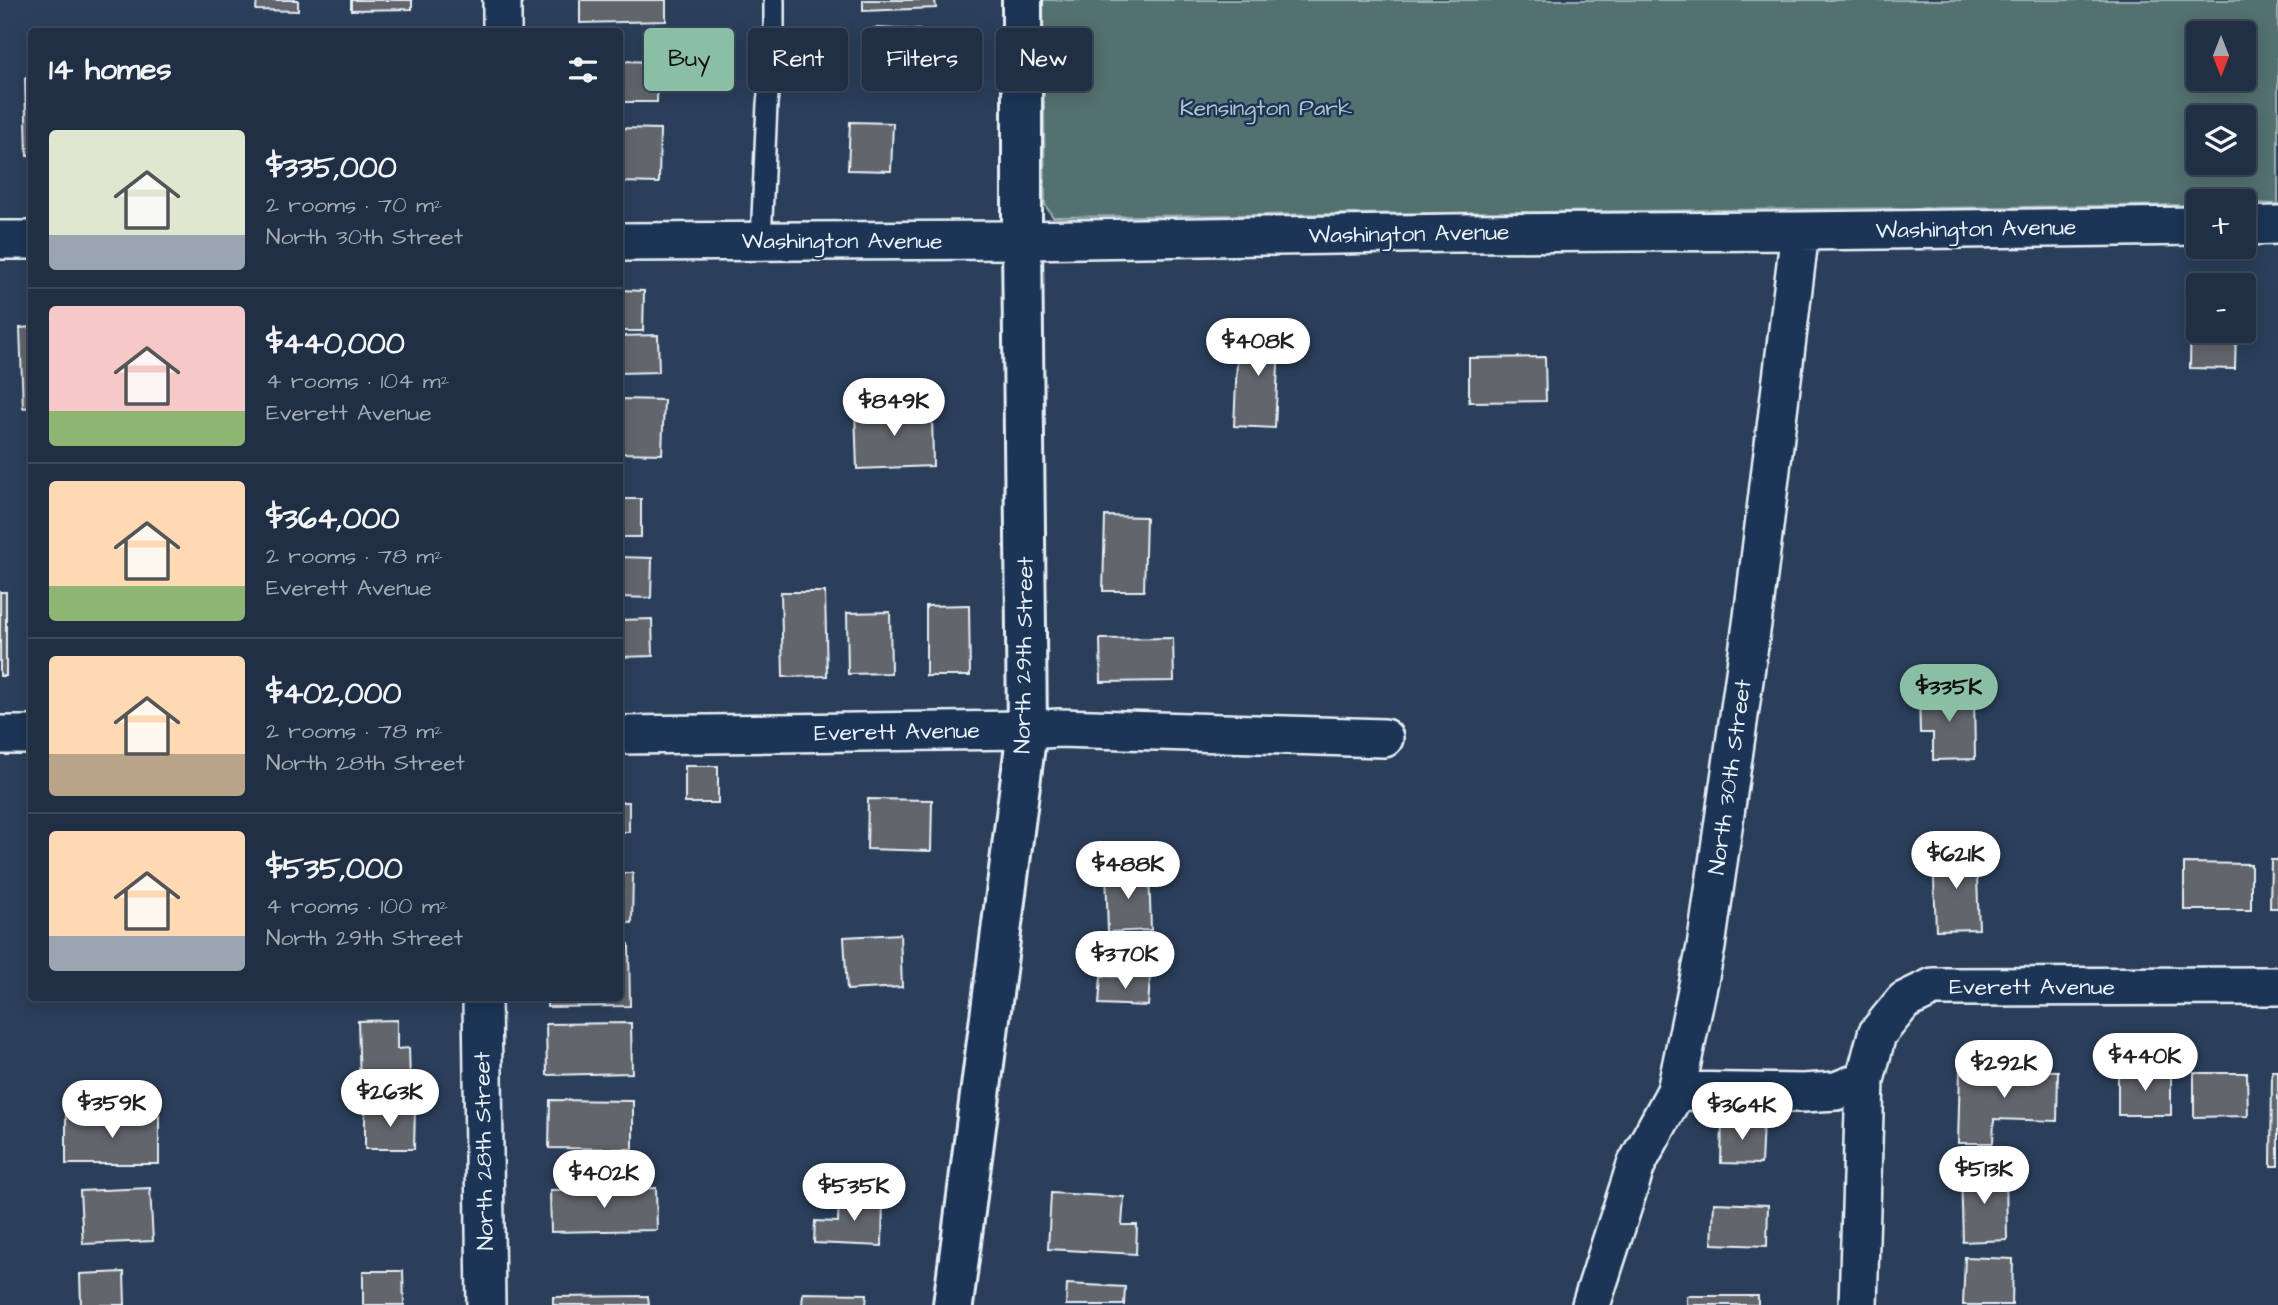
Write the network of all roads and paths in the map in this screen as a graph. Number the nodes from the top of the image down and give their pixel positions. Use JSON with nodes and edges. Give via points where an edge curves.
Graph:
{"nodes":[{"id":1,"x":502,"y":0,"type":"edge"},
{"id":2,"x":775,"y":0,"type":"edge"},
{"id":3,"x":1022,"y":0,"type":"edge"},
{"id":4,"x":502,"y":28,"type":"edge"},
{"id":5,"x":2278,"y":225,"type":"edge"},
{"id":6,"x":2186,"y":226,"type":"edge"},
{"id":7,"x":2256,"y":226,"type":"edge"},
{"id":8,"x":1800,"y":232,"type":"junction"},
{"id":9,"x":0,"y":240,"type":"edge"},
{"id":10,"x":28,"y":240,"type":"edge"},
{"id":11,"x":1022,"y":240,"type":"junction"},
{"id":12,"x":761,"y":241,"type":"junction"},
{"id":13,"x":623,"y":242,"type":"edge"},
{"id":14,"x":1027,"y":730,"type":"junction"},
{"id":15,"x":0,"y":735,"type":"edge"},
{"id":16,"x":28,"y":735,"type":"edge"},
{"id":17,"x":623,"y":736,"type":"edge"},
{"id":18,"x":1384,"y":738,"type":"dead end"},
{"id":19,"x":2278,"y":986,"type":"edge"},
{"id":20,"x":482,"y":1001,"type":"edge"},
{"id":21,"x":1865,"y":1080,"type":"junction"},
{"id":22,"x":1676,"y":1091,"type":"junction"},
{"id":23,"x":486,"y":1305,"type":"edge"},
{"id":24,"x":954,"y":1305,"type":"edge"},
{"id":25,"x":1591,"y":1305,"type":"edge"},
{"id":26,"x":1857,"y":1305,"type":"edge"}],
"edges":[{"from":1,"to":4,"type":"street"},
{"from":2,"to":12,"type":"lane"},
{"from":3,"to":11,"type":"street","name":"North 29th Street"},
{"from":5,"to":7,"type":"street"},
{"from":6,"to":8,"type":"street","name":"Washington Avenue"},
{"from":8,"to":11,"type":"street","name":"Washington Avenue"},
{"from":8,"to":22,"type":"street","name":"North 30th Street","via":[[1712,906]]},
{"from":9,"to":10,"type":"street"},
{"from":11,"to":12,"type":"street","name":"Washington Avenue"},
{"from":11,"to":14,"type":"street","name":"North 29th Street"},
{"from":12,"to":13,"type":"street","name":"Washington Avenue"},
{"from":14,"to":17,"type":"street","name":"Everett Avenue"},
{"from":14,"to":18,"type":"street","name":"Everett Avenue"},
{"from":14,"to":24,"type":"street","name":"North 29th Street"},
{"from":15,"to":16,"type":"street"},
{"from":19,"to":21,"type":"street","name":"Everett Avenue","via":[[1933,988],[1904,1000],[1877,1034]]},
{"from":20,"to":23,"type":"street","name":"North 28th Street"},
{"from":21,"to":22,"type":"street","via":[[1836,1091],[1803,1093]]},
{"from":21,"to":26,"type":"street","name":"Everett Avenue"},
{"from":22,"to":25,"type":"street","name":"North 30th Street","via":[[1636,1165]]}]}
